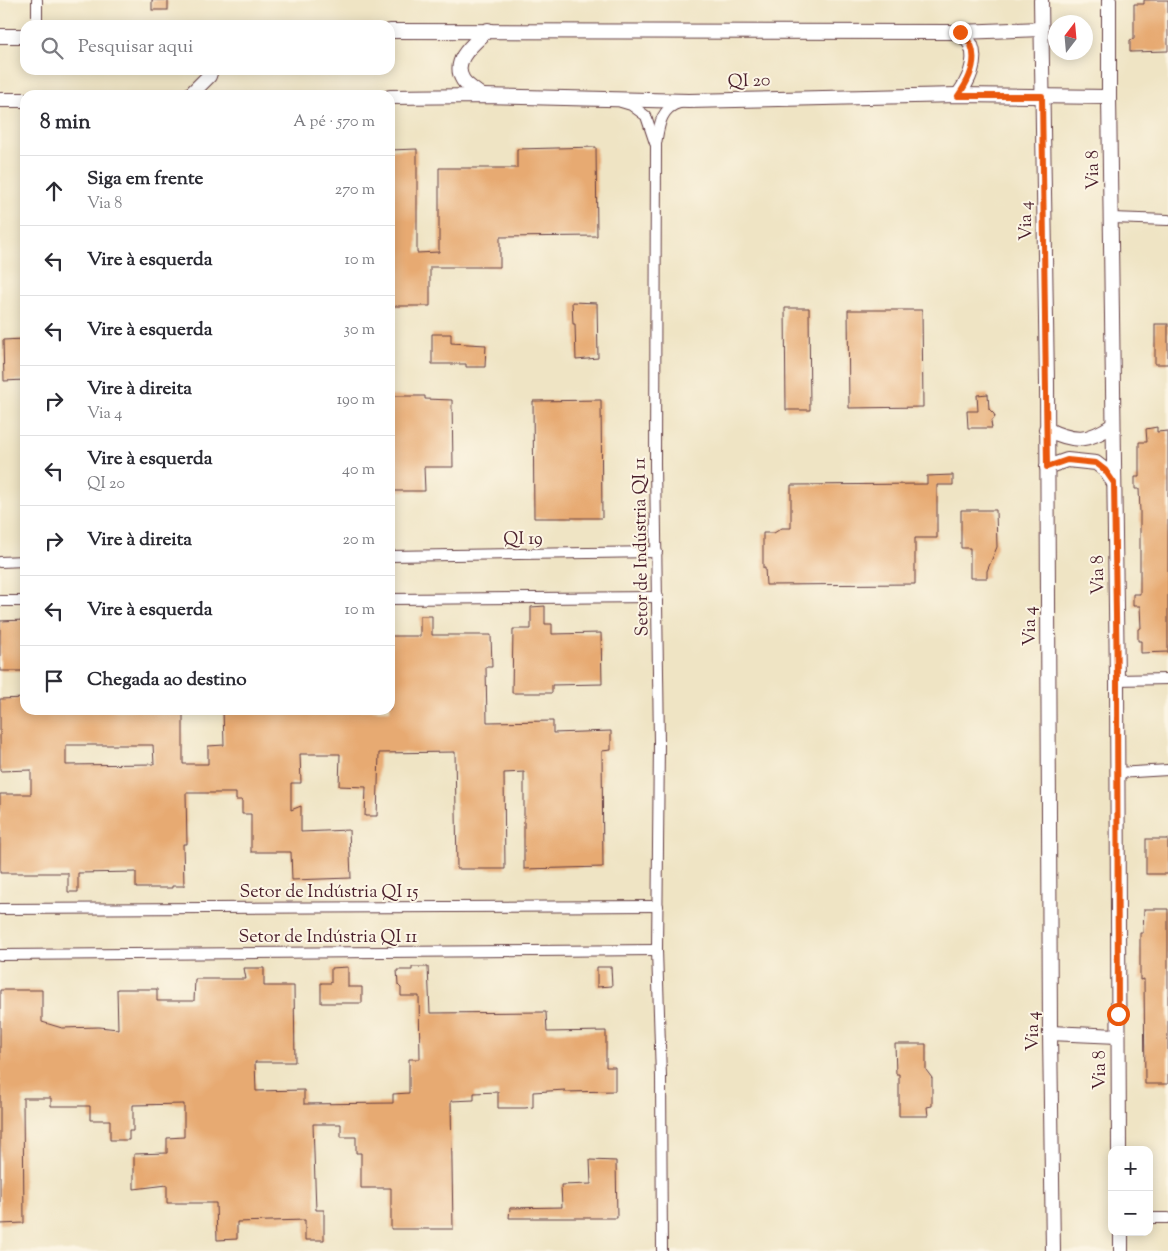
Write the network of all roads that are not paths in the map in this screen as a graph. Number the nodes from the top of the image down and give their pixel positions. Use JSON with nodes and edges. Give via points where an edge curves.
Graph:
{"nodes":[{"id":1,"x":37,"y":0,"type":"edge"},
{"id":2,"x":1041,"y":0,"type":"edge"},
{"id":3,"x":1109,"y":0,"type":"edge"},
{"id":4,"x":37,"y":20,"type":"edge"},
{"id":5,"x":1041,"y":29,"type":"junction"},
{"id":6,"x":488,"y":30,"type":"junction"},
{"id":7,"x":395,"y":31,"type":"edge"},
{"id":8,"x":960,"y":32,"type":"junction"},
{"id":9,"x":0,"y":36,"type":"edge"},
{"id":10,"x":20,"y":36,"type":"edge"},
{"id":11,"x":209,"y":75,"type":"edge"},
{"id":12,"x":195,"y":90,"type":"edge"},
{"id":13,"x":482,"y":96,"type":"junction"},
{"id":14,"x":958,"y":96,"type":"junction"},
{"id":15,"x":1042,"y":96,"type":"junction"},
{"id":16,"x":395,"y":97,"type":"edge"},
{"id":17,"x":1109,"y":97,"type":"junction"},
{"id":18,"x":615,"y":99,"type":"junction"},
{"id":19,"x":0,"y":100,"type":"edge"},
{"id":20,"x":20,"y":100,"type":"edge"},
{"id":21,"x":689,"y":100,"type":"junction"},
{"id":22,"x":656,"y":144,"type":"junction"},
{"id":23,"x":1112,"y":218,"type":"junction"},
{"id":24,"x":1168,"y":220,"type":"edge"},
{"id":25,"x":1113,"y":425,"type":"junction"},
{"id":26,"x":1046,"y":429,"type":"junction"},
{"id":27,"x":1047,"y":467,"type":"junction"},
{"id":28,"x":1114,"y":483,"type":"junction"},
{"id":29,"x":657,"y":552,"type":"junction"},
{"id":30,"x":395,"y":556,"type":"edge"},
{"id":31,"x":20,"y":561,"type":"edge"},
{"id":32,"x":0,"y":562,"type":"edge"},
{"id":33,"x":658,"y":597,"type":"junction"},
{"id":34,"x":395,"y":599,"type":"edge"},
{"id":35,"x":0,"y":601,"type":"edge"},
{"id":36,"x":20,"y":601,"type":"edge"},
{"id":37,"x":1168,"y":679,"type":"edge"},
{"id":38,"x":1117,"y":680,"type":"junction"},
{"id":39,"x":1168,"y":770,"type":"edge"},
{"id":40,"x":1117,"y":773,"type":"junction"},
{"id":41,"x":658,"y":906,"type":"junction"},
{"id":42,"x":0,"y":909,"type":"edge"},
{"id":43,"x":657,"y":950,"type":"junction"},
{"id":44,"x":0,"y":955,"type":"edge"},
{"id":45,"x":1050,"y":1033,"type":"junction"},
{"id":46,"x":1118,"y":1036,"type":"junction"},
{"id":47,"x":1119,"y":1146,"type":"edge"},
{"id":48,"x":1153,"y":1218,"type":"edge"},
{"id":49,"x":1168,"y":1218,"type":"edge"},
{"id":50,"x":1121,"y":1236,"type":"edge"},
{"id":51,"x":662,"y":1251,"type":"edge"},
{"id":52,"x":1053,"y":1251,"type":"edge"},
{"id":53,"x":1121,"y":1251,"type":"edge"}],
"edges":[{"from":1,"to":4,"type":"street"},
{"from":2,"to":5,"type":"main road","name":"Via 4"},
{"from":3,"to":17,"type":"main road","name":"Via 8"},
{"from":5,"to":8,"type":"main road"},
{"from":5,"to":15,"type":"main road","name":"Via 4"},
{"from":6,"to":7,"type":"main road"},
{"from":6,"to":8,"type":"main road"},
{"from":6,"to":13,"type":"main road","via":[[463,55],[459,68],[463,80]]},
{"from":8,"to":14,"type":"main road","via":[[974,55],[969,80]]},
{"from":9,"to":10,"type":"main road"},
{"from":11,"to":12,"type":"main road"},
{"from":13,"to":16,"type":"main road","name":"QI 20"},
{"from":13,"to":18,"type":"main road","name":"QI 20"},
{"from":14,"to":15,"type":"main road","name":"QI 20"},
{"from":14,"to":21,"type":"main road","name":"QI 20"},
{"from":15,"to":17,"type":"main road","name":"QI 20"},
{"from":15,"to":26,"type":"main road","name":"Via 4"},
{"from":17,"to":23,"type":"main road","name":"Via 8"},
{"from":18,"to":21,"type":"main road","name":"QI 20"},
{"from":18,"to":22,"type":"street","via":[[646,116]]},
{"from":19,"to":20,"type":"main road"},
{"from":21,"to":22,"type":"street","via":[[673,104],[666,110],[660,120]]},
{"from":22,"to":29,"type":"street","name":"Setor de Indústria QI 11"},
{"from":23,"to":24,"type":"street"},
{"from":23,"to":25,"type":"main road","name":"Via 8"},
{"from":25,"to":26,"type":"main road","via":[[1097,435],[1080,438]]},
{"from":25,"to":28,"type":"main road","name":"Via 8"},
{"from":26,"to":27,"type":"main road","name":"Via 4"},
{"from":27,"to":28,"type":"main road","via":[[1067,460],[1096,463]]},
{"from":27,"to":45,"type":"main road","name":"Via 4"},
{"from":28,"to":38,"type":"main road","name":"Via 8"},
{"from":29,"to":30,"type":"street","name":"QI 19"},
{"from":29,"to":33,"type":"street","name":"Setor de Indústria QI 11"},
{"from":31,"to":32,"type":"street"},
{"from":33,"to":34,"type":"street"},
{"from":33,"to":41,"type":"street","name":"Setor de Indústria QI 11"},
{"from":35,"to":36,"type":"street"},
{"from":37,"to":38,"type":"street"},
{"from":38,"to":40,"type":"main road","name":"Via 8"},
{"from":39,"to":40,"type":"street"},
{"from":40,"to":46,"type":"main road","name":"Via 8"},
{"from":41,"to":42,"type":"street","name":"Setor de Indústria QI 15"},
{"from":41,"to":43,"type":"street","name":"Setor de Indústria QI 11"},
{"from":43,"to":44,"type":"street","name":"Setor de Indústria QI 11"},
{"from":43,"to":51,"type":"street","name":"Setor de Indústria QI 11"},
{"from":45,"to":46,"type":"main road"},
{"from":45,"to":52,"type":"main road","name":"Via 4"},
{"from":46,"to":47,"type":"main road","name":"Via 8"},
{"from":48,"to":49,"type":"street"},
{"from":50,"to":53,"type":"main road"}]}
